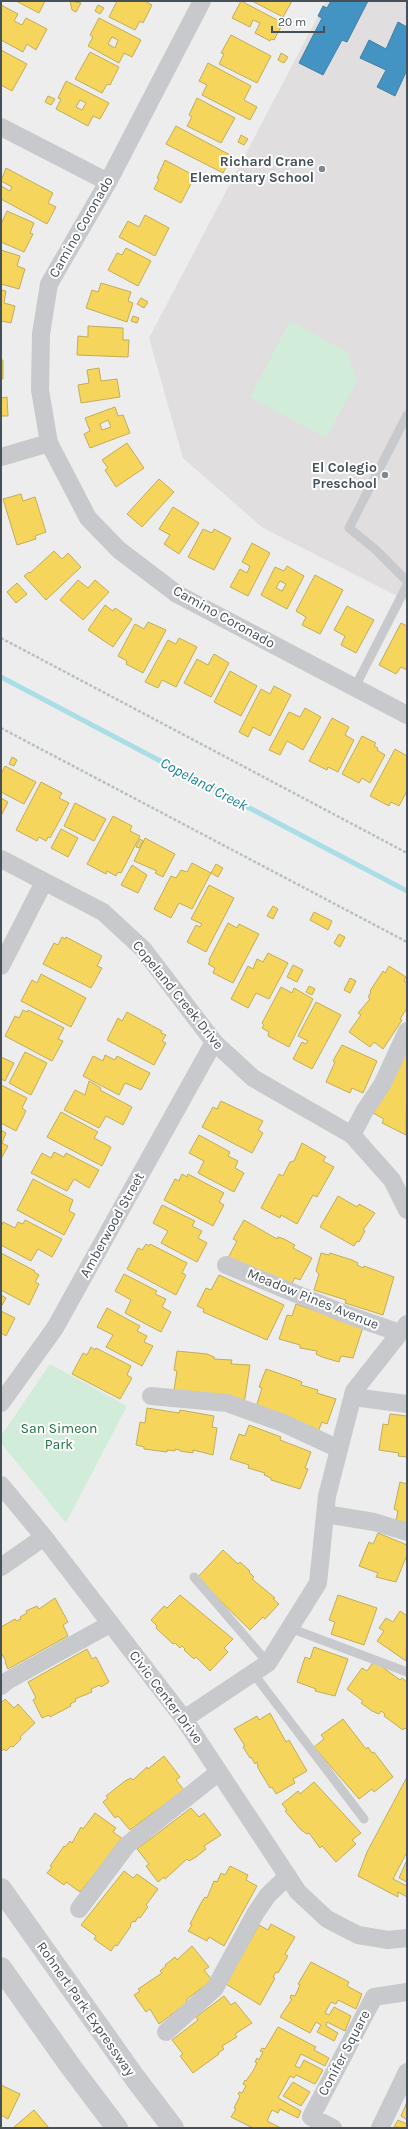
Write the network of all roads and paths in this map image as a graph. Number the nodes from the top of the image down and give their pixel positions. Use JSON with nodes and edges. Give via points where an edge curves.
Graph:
{"nodes":[{"id":1,"x":202,"y":1,"type":"edge"},
{"id":2,"x":1,"y":127,"type":"edge"},
{"id":3,"x":108,"y":182,"type":"junction"},
{"id":4,"x":407,"y":415,"type":"edge"},
{"id":5,"x":49,"y":443,"type":"junction"},
{"id":6,"x":1,"y":457,"type":"edge"},
{"id":7,"x":407,"y":581,"type":"edge"},
{"id":8,"x":407,"y":585,"type":"edge"},
{"id":9,"x":1,"y":638,"type":"edge"},
{"id":10,"x":355,"y":687,"type":"junction"},
{"id":11,"x":407,"y":715,"type":"edge"},
{"id":12,"x":1,"y":728,"type":"edge"},
{"id":13,"x":407,"y":853,"type":"edge"},
{"id":14,"x":1,"y":859,"type":"edge"},
{"id":15,"x":44,"y":882,"type":"junction"},
{"id":16,"x":407,"y":942,"type":"edge"},
{"id":17,"x":1,"y":966,"type":"edge"},
{"id":18,"x":407,"y":1031,"type":"edge"},
{"id":19,"x":214,"y":1042,"type":"junction"},
{"id":20,"x":352,"y":1135,"type":"junction"},
{"id":21,"x":407,"y":1210,"type":"edge"},
{"id":22,"x":226,"y":1264,"type":"dead end"},
{"id":23,"x":403,"y":1328,"type":"edge"},
{"id":24,"x":151,"y":1396,"type":"dead end"},
{"id":25,"x":353,"y":1397,"type":"junction"},
{"id":26,"x":1,"y":1403,"type":"edge"},
{"id":27,"x":407,"y":1404,"type":"edge"},
{"id":28,"x":339,"y":1450,"type":"junction"},
{"id":29,"x":1,"y":1485,"type":"edge"},
{"id":30,"x":325,"y":1514,"type":"junction"},
{"id":31,"x":407,"y":1532,"type":"edge"},
{"id":32,"x":44,"y":1537,"type":"junction"},
{"id":33,"x":1,"y":1567,"type":"edge"},
{"id":34,"x":194,"y":1577,"type":"dead end"},
{"id":35,"x":110,"y":1624,"type":"junction"},
{"id":36,"x":290,"y":1628,"type":"junction"},
{"id":37,"x":268,"y":1663,"type":"junction"},
{"id":38,"x":407,"y":1672,"type":"edge"},
{"id":39,"x":253,"y":1673,"type":"junction"},
{"id":40,"x":1,"y":1686,"type":"edge"},
{"id":41,"x":184,"y":1719,"type":"junction"},
{"id":42,"x":219,"y":1772,"type":"junction"},
{"id":43,"x":364,"y":1819,"type":"dead end"},
{"id":44,"x":288,"y":1876,"type":"junction"},
{"id":45,"x":1,"y":1889,"type":"edge"},
{"id":46,"x":79,"y":1909,"type":"dead end"},
{"id":47,"x":407,"y":1938,"type":"edge"},
{"id":48,"x":1,"y":1968,"type":"edge"},
{"id":49,"x":407,"y":1992,"type":"edge"},
{"id":50,"x":166,"y":2032,"type":"dead end"},
{"id":51,"x":407,"y":2072,"type":"edge"},
{"id":52,"x":117,"y":2128,"type":"edge"},
{"id":53,"x":173,"y":2128,"type":"edge"},
{"id":54,"x":333,"y":2128,"type":"edge"},
{"id":55,"x":380,"y":2128,"type":"edge"}],
"edges":[{"from":1,"to":3,"type":"street","name":"Camino Coronado"},
{"from":2,"to":3,"type":"street"},
{"from":3,"to":5,"type":"street","name":"Camino Coronado","via":[[48,284],[42,334],[40,390]]},
{"from":4,"to":7,"type":"lane","via":[[349,528]]},
{"from":5,"to":6,"type":"street"},
{"from":5,"to":10,"type":"street","name":"Camino Coronado","via":[[88,518],[119,550],[177,594]]},
{"from":8,"to":10,"type":"lane"},
{"from":9,"to":13,"type":"path"},
{"from":10,"to":11,"type":"street","name":"Camino Coronado"},
{"from":12,"to":16,"type":"path"},
{"from":14,"to":15,"type":"street","name":"Copeland Creek Drive"},
{"from":15,"to":17,"type":"street"},
{"from":15,"to":19,"type":"street","name":"Copeland Creek Drive","via":[[103,912],[143,948]]},
{"from":18,"to":20,"type":"street","via":[[382,1085]]},
{"from":19,"to":20,"type":"street","name":"Copeland Creek Drive","via":[[254,1078]]},
{"from":19,"to":26,"type":"street","name":"Amberwood Street","via":[[55,1328]]},
{"from":20,"to":21,"type":"street","name":"Copeland Creek Drive","via":[[392,1180]]},
{"from":22,"to":23,"type":"street","name":"Meadow Pines Avenue","via":[[345,1314]]},
{"from":23,"to":25,"type":"street","name":"Meadow Pines Avenue","via":[[354,1391]]},
{"from":24,"to":28,"type":"street","via":[[227,1404],[283,1424]]},
{"from":25,"to":27,"type":"street"},
{"from":25,"to":28,"type":"street","name":"Meadow Pines Avenue"},
{"from":28,"to":30,"type":"street","name":"Meadow Pines Avenue"},
{"from":29,"to":32,"type":"street","name":"Civic Center Drive"},
{"from":30,"to":31,"type":"street","via":[[374,1522]]},
{"from":30,"to":36,"type":"street","name":"Meadow Pines Avenue","via":[[318,1583]]},
{"from":32,"to":33,"type":"street"},
{"from":32,"to":35,"type":"street","name":"Civic Center Drive"},
{"from":34,"to":37,"type":"lane"},
{"from":35,"to":40,"type":"street"},
{"from":35,"to":41,"type":"street","name":"Civic Center Drive"},
{"from":36,"to":37,"type":"street","name":"Meadow Pines Avenue"},
{"from":36,"to":38,"type":"lane"},
{"from":37,"to":39,"type":"street","name":"Meadow Pines Avenue"},
{"from":39,"to":41,"type":"street","name":"Meadow Pines Avenue"},
{"from":39,"to":43,"type":"lane"},
{"from":41,"to":42,"type":"street","name":"Civic Center Drive"},
{"from":42,"to":44,"type":"street","name":"Civic Center Drive"},
{"from":42,"to":46,"type":"street","via":[[127,1845]]},
{"from":44,"to":47,"type":"street","name":"Civic Center Drive","via":[[298,1892],[327,1919],[358,1935],[388,1940]]},
{"from":44,"to":50,"type":"street","via":[[268,1895],[255,1914],[215,1988]]},
{"from":45,"to":53,"type":"main road","name":"Rohnert Park Expressway","via":[[130,2072]]},
{"from":48,"to":52,"type":"main road","via":[[70,2067]]},
{"from":49,"to":54,"type":"street","name":"Conifer Square","via":[[374,1997],[311,2117]]},
{"from":51,"to":55,"type":"street"}]}
